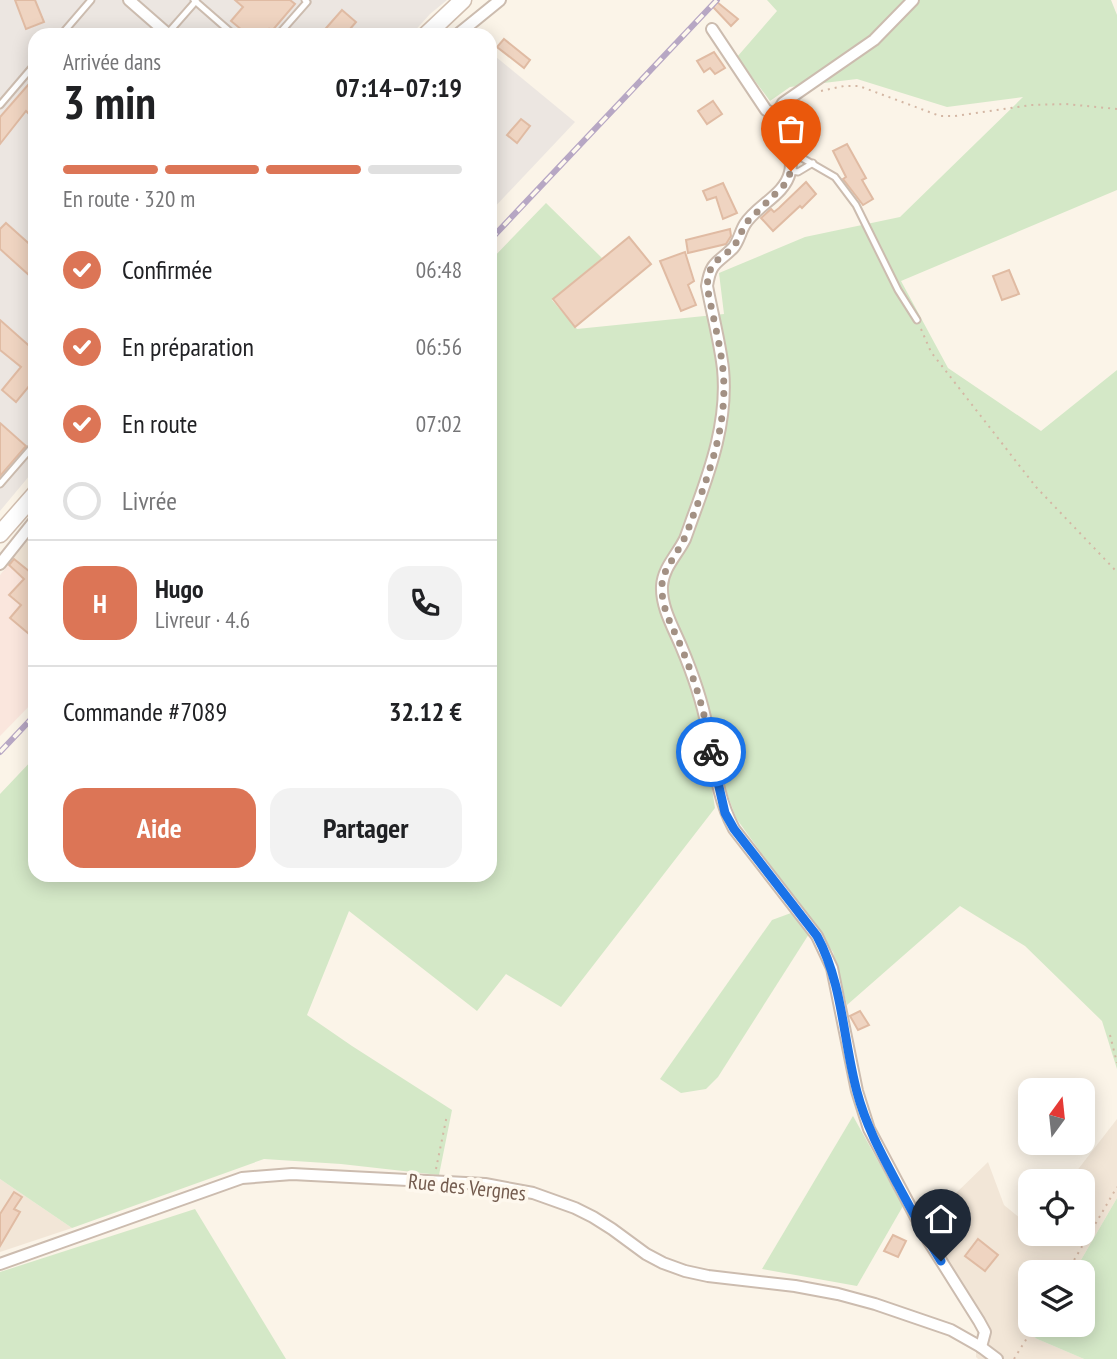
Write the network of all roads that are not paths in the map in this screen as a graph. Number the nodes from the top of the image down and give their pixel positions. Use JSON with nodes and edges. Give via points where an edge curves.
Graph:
{"nodes":[{"id":1,"x":91,"y":0,"type":"edge"},
{"id":2,"x":129,"y":0,"type":"edge"},
{"id":3,"x":305,"y":0,"type":"edge"},
{"id":4,"x":463,"y":0,"type":"edge"},
{"id":5,"x":500,"y":0,"type":"edge"},
{"id":6,"x":913,"y":0,"type":"edge"},
{"id":7,"x":195,"y":1,"type":"edge"},
{"id":8,"x":67,"y":28,"type":"edge"},
{"id":9,"x":161,"y":28,"type":"edge"},
{"id":10,"x":173,"y":28,"type":"edge"},
{"id":11,"x":226,"y":28,"type":"edge"},
{"id":12,"x":284,"y":28,"type":"edge"},
{"id":13,"x":433,"y":28,"type":"edge"},
{"id":14,"x":466,"y":28,"type":"edge"},
{"id":15,"x":712,"y":30,"type":"dead end"},
{"id":16,"x":28,"y":72,"type":"edge"},
{"id":17,"x":0,"y":105,"type":"edge"},
{"id":18,"x":776,"y":115,"type":"junction"},
{"id":19,"x":788,"y":149,"type":"junction"},
{"id":20,"x":813,"y":163,"type":"junction"},
{"id":21,"x":791,"y":171,"type":"junction"},
{"id":22,"x":917,"y":320,"type":"road end"},
{"id":23,"x":28,"y":452,"type":"edge"},
{"id":24,"x":0,"y":484,"type":"edge"},
{"id":25,"x":28,"y":502,"type":"edge"},
{"id":26,"x":28,"y":529,"type":"edge"},
{"id":27,"x":0,"y":534,"type":"edge"},
{"id":28,"x":0,"y":564,"type":"edge"},
{"id":29,"x":0,"y":1264,"type":"edge"},
{"id":30,"x":981,"y":1347,"type":"junction"},
{"id":31,"x":997,"y":1359,"type":"edge"}],
"edges":[{"from":1,"to":8,"type":"lane"},
{"from":2,"to":9,"type":"street"},
{"from":3,"to":12,"type":"lane"},
{"from":4,"to":13,"type":"main road"},
{"from":5,"to":14,"type":"street"},
{"from":6,"to":18,"type":"street","via":[[874,40],[783,103]]},
{"from":7,"to":10,"type":"lane"},
{"from":7,"to":11,"type":"lane"},
{"from":15,"to":18,"type":"street","via":[[766,110]]},
{"from":16,"to":17,"type":"lane"},
{"from":18,"to":19,"type":"street"},
{"from":19,"to":20,"type":"lane"},
{"from":19,"to":21,"type":"street"},
{"from":20,"to":21,"type":"lane"},
{"from":20,"to":22,"type":"lane","via":[[835,177],[856,205]]},
{"from":21,"to":30,"type":"street","via":[[786,183],[746,223],[734,247],[709,272],[707,286],[723,369],[722,421],[708,478],[685,538],[663,576],[664,609],[698,691],[725,813],[826,952],[869,1129],[928,1240],[985,1332]]},
{"from":23,"to":24,"type":"lane"},
{"from":25,"to":27,"type":"main road"},
{"from":26,"to":28,"type":"street"},
{"from":29,"to":30,"type":"street","name":"Rue des Vergnes","via":[[243,1178],[292,1174],[485,1184],[553,1199],[593,1217],[646,1254],[685,1271],[838,1294],[909,1314]]},
{"from":30,"to":31,"type":"street","name":"Rue des Vergnes"}]}
